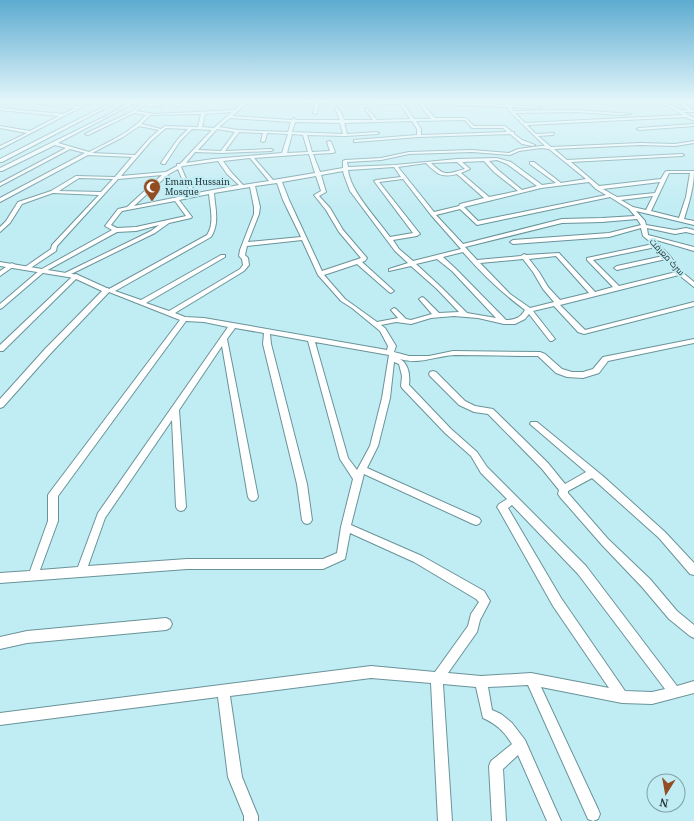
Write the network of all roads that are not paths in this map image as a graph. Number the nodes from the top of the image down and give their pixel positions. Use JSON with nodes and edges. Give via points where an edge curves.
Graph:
{"nodes":[{"id":1,"x":18,"y":138,"type":"edge"},
{"id":2,"x":43,"y":138,"type":"edge"},
{"id":3,"x":63,"y":138,"type":"edge"},
{"id":4,"x":116,"y":138,"type":"edge"},
{"id":5,"x":152,"y":138,"type":"edge"},
{"id":6,"x":181,"y":138,"type":"edge"},
{"id":7,"x":206,"y":138,"type":"edge"},
{"id":8,"x":232,"y":138,"type":"edge"},
{"id":9,"x":288,"y":138,"type":"edge"},
{"id":10,"x":306,"y":138,"type":"edge"},
{"id":11,"x":351,"y":138,"type":"edge"},
{"id":12,"x":398,"y":138,"type":"edge"},
{"id":13,"x":517,"y":138,"type":"edge"},
{"id":14,"x":540,"y":138,"type":"edge"},
{"id":15,"x":693,"y":140,"type":"edge"},
{"id":16,"x":329,"y":142,"type":"dead end"},
{"id":17,"x":54,"y":143,"type":"junction"},
{"id":18,"x":596,"y":146,"type":"junction"},
{"id":19,"x":70,"y":147,"type":"junction"},
{"id":20,"x":541,"y":147,"type":"junction"},
{"id":21,"x":0,"y":148,"type":"edge"},
{"id":22,"x":550,"y":148,"type":"junction"},
{"id":23,"x":194,"y":151,"type":"junction"},
{"id":24,"x":222,"y":152,"type":"junction"},
{"id":25,"x":284,"y":152,"type":"junction"},
{"id":26,"x":603,"y":152,"type":"dead end"},
{"id":27,"x":88,"y":153,"type":"junction"},
{"id":28,"x":312,"y":153,"type":"junction"},
{"id":29,"x":682,"y":155,"type":"dead end"},
{"id":30,"x":136,"y":156,"type":"junction"},
{"id":31,"x":251,"y":157,"type":"junction"},
{"id":32,"x":486,"y":158,"type":"junction"},
{"id":33,"x":1,"y":159,"type":"edge"},
{"id":34,"x":220,"y":160,"type":"junction"},
{"id":35,"x":457,"y":160,"type":"junction"},
{"id":36,"x":568,"y":161,"type":"junction"},
{"id":37,"x":16,"y":162,"type":"junction"},
{"id":38,"x":427,"y":162,"type":"junction"},
{"id":39,"x":163,"y":163,"type":"dead end"},
{"id":40,"x":532,"y":163,"type":"dead end"},
{"id":41,"x":179,"y":166,"type":"junction"},
{"id":42,"x":395,"y":166,"type":"junction"},
{"id":43,"x":0,"y":170,"type":"edge"},
{"id":44,"x":346,"y":170,"type":"junction"},
{"id":45,"x":457,"y":172,"type":"junction"},
{"id":46,"x":694,"y":172,"type":"edge"},
{"id":47,"x":167,"y":173,"type":"junction"},
{"id":48,"x":319,"y":175,"type":"junction"},
{"id":49,"x":117,"y":178,"type":"junction"},
{"id":50,"x":404,"y":178,"type":"junction"},
{"id":51,"x":590,"y":180,"type":"junction"},
{"id":52,"x":664,"y":180,"type":"junction"},
{"id":53,"x":279,"y":181,"type":"junction"},
{"id":54,"x":272,"y":182,"type":"junction"},
{"id":55,"x":560,"y":184,"type":"junction"},
{"id":56,"x":0,"y":185,"type":"edge"},
{"id":57,"x":252,"y":185,"type":"junction"},
{"id":58,"x":242,"y":186,"type":"junction"},
{"id":59,"x":541,"y":187,"type":"junction"},
{"id":60,"x":598,"y":188,"type":"junction"},
{"id":61,"x":521,"y":191,"type":"junction"},
{"id":62,"x":52,"y":192,"type":"junction"},
{"id":63,"x":211,"y":192,"type":"junction"},
{"id":64,"x":103,"y":194,"type":"junction"},
{"id":65,"x":657,"y":194,"type":"junction"},
{"id":66,"x":196,"y":195,"type":"junction"},
{"id":67,"x":610,"y":196,"type":"junction"},
{"id":68,"x":617,"y":199,"type":"junction"},
{"id":69,"x":0,"y":200,"type":"edge"},
{"id":70,"x":177,"y":200,"type":"junction"},
{"id":71,"x":488,"y":200,"type":"junction"},
{"id":72,"x":461,"y":207,"type":"junction"},
{"id":73,"x":631,"y":208,"type":"junction"},
{"id":74,"x":128,"y":209,"type":"junction"},
{"id":75,"x":648,"y":212,"type":"junction"},
{"id":76,"x":434,"y":214,"type":"junction"},
{"id":77,"x":638,"y":216,"type":"junction"},
{"id":78,"x":681,"y":220,"type":"junction"},
{"id":79,"x":166,"y":223,"type":"junction"},
{"id":80,"x":694,"y":223,"type":"edge"},
{"id":81,"x":643,"y":226,"type":"junction"},
{"id":82,"x":0,"y":230,"type":"edge"},
{"id":83,"x":116,"y":230,"type":"junction"},
{"id":84,"x":694,"y":232,"type":"edge"},
{"id":85,"x":416,"y":235,"type":"junction"},
{"id":86,"x":646,"y":235,"type":"junction"},
{"id":87,"x":303,"y":238,"type":"junction"},
{"id":88,"x":389,"y":239,"type":"junction"},
{"id":89,"x":422,"y":241,"type":"dead end"},
{"id":90,"x":513,"y":242,"type":"dead end"},
{"id":91,"x":245,"y":244,"type":"junction"},
{"id":92,"x":657,"y":245,"type":"junction"},
{"id":93,"x":463,"y":248,"type":"junction"},
{"id":94,"x":694,"y":249,"type":"edge"},
{"id":95,"x":223,"y":256,"type":"dead end"},
{"id":96,"x":438,"y":256,"type":"junction"},
{"id":97,"x":524,"y":256,"type":"junction"},
{"id":98,"x":668,"y":257,"type":"junction"},
{"id":99,"x":358,"y":262,"type":"junction"},
{"id":100,"x":476,"y":262,"type":"junction"},
{"id":101,"x":0,"y":264,"type":"edge"},
{"id":102,"x":412,"y":264,"type":"junction"},
{"id":103,"x":12,"y":265,"type":"junction"},
{"id":104,"x":27,"y":268,"type":"junction"},
{"id":105,"x":617,"y":268,"type":"dead end"},
{"id":106,"x":391,"y":270,"type":"dead end"},
{"id":107,"x":42,"y":271,"type":"junction"},
{"id":108,"x":680,"y":273,"type":"junction"},
{"id":109,"x":0,"y":274,"type":"edge"},
{"id":110,"x":67,"y":274,"type":"junction"},
{"id":111,"x":320,"y":274,"type":"junction"},
{"id":112,"x":76,"y":276,"type":"junction"},
{"id":113,"x":694,"y":284,"type":"edge"},
{"id":114,"x":618,"y":289,"type":"junction"},
{"id":115,"x":109,"y":291,"type":"junction"},
{"id":116,"x":391,"y":291,"type":"dead end"},
{"id":117,"x":594,"y":294,"type":"junction"},
{"id":118,"x":422,"y":299,"type":"dead end"},
{"id":119,"x":141,"y":303,"type":"junction"},
{"id":120,"x":558,"y":304,"type":"junction"},
{"id":121,"x":694,"y":304,"type":"edge"},
{"id":122,"x":0,"y":307,"type":"edge"},
{"id":123,"x":394,"y":310,"type":"dead end"},
{"id":124,"x":529,"y":310,"type":"junction"},
{"id":125,"x":170,"y":313,"type":"junction"},
{"id":126,"x":464,"y":314,"type":"junction"},
{"id":127,"x":437,"y":315,"type":"junction"},
{"id":128,"x":184,"y":319,"type":"junction"},
{"id":129,"x":404,"y":321,"type":"junction"},
{"id":130,"x":505,"y":322,"type":"junction"},
{"id":131,"x":376,"y":324,"type":"junction"},
{"id":132,"x":233,"y":326,"type":"junction"},
{"id":133,"x":267,"y":331,"type":"junction"},
{"id":134,"x":224,"y":339,"type":"junction"},
{"id":135,"x":311,"y":339,"type":"junction"},
{"id":136,"x":552,"y":339,"type":"dead end"},
{"id":137,"x":694,"y":341,"type":"edge"},
{"id":138,"x":0,"y":349,"type":"edge"},
{"id":139,"x":391,"y":355,"type":"junction"},
{"id":140,"x":433,"y":374,"type":"dead end"},
{"id":141,"x":0,"y":405,"type":"edge"},
{"id":142,"x":175,"y":410,"type":"junction"},
{"id":143,"x":534,"y":424,"type":"dead end"},
{"id":144,"x":359,"y":473,"type":"junction"},
{"id":145,"x":592,"y":473,"type":"junction"},
{"id":146,"x":564,"y":489,"type":"junction"},
{"id":147,"x":253,"y":497,"type":"dead end"},
{"id":148,"x":513,"y":500,"type":"junction"},
{"id":149,"x":181,"y":506,"type":"dead end"},
{"id":150,"x":307,"y":520,"type":"dead end"},
{"id":151,"x":476,"y":521,"type":"dead end"},
{"id":152,"x":346,"y":527,"type":"junction"},
{"id":153,"x":694,"y":570,"type":"edge"},
{"id":154,"x":82,"y":572,"type":"junction"},
{"id":155,"x":33,"y":576,"type":"junction"},
{"id":156,"x":0,"y":578,"type":"edge"},
{"id":157,"x":166,"y":624,"type":"dead end"},
{"id":158,"x":694,"y":632,"type":"edge"},
{"id":159,"x":0,"y":643,"type":"edge"},
{"id":160,"x":437,"y":679,"type":"junction"},
{"id":161,"x":531,"y":679,"type":"junction"},
{"id":162,"x":481,"y":682,"type":"junction"},
{"id":163,"x":694,"y":687,"type":"edge"},
{"id":164,"x":223,"y":691,"type":"junction"},
{"id":165,"x":675,"y":693,"type":"junction"},
{"id":166,"x":622,"y":697,"type":"junction"},
{"id":167,"x":0,"y":719,"type":"edge"},
{"id":168,"x":520,"y":745,"type":"junction"},
{"id":169,"x":593,"y":814,"type":"dead end"},
{"id":170,"x":251,"y":821,"type":"edge"},
{"id":171,"x":445,"y":821,"type":"edge"},
{"id":172,"x":499,"y":821,"type":"edge"},
{"id":173,"x":554,"y":821,"type":"edge"}],
"edges":[{"from":1,"to":21,"type":"street"},
{"from":2,"to":33,"type":"street"},
{"from":3,"to":17,"type":"street"},
{"from":4,"to":27,"type":"street"},
{"from":5,"to":30,"type":"street"},
{"from":6,"to":39,"type":"street"},
{"from":7,"to":23,"type":"street"},
{"from":8,"to":24,"type":"street"},
{"from":9,"to":25,"type":"street"},
{"from":10,"to":28,"type":"street"},
{"from":11,"to":12,"type":"street","via":[[356,143]]},
{"from":13,"to":20,"type":"street","via":[[525,144]]},
{"from":14,"to":22,"type":"street","name":"سرک معرفت"},
{"from":15,"to":18,"type":"street","via":[[675,145]]},
{"from":16,"to":28,"type":"street","via":[[333,152]]},
{"from":17,"to":19,"type":"street"},
{"from":17,"to":37,"type":"street"},
{"from":18,"to":22,"type":"street"},
{"from":18,"to":26,"type":"street"},
{"from":19,"to":27,"type":"street"},
{"from":19,"to":56,"type":"street"},
{"from":20,"to":22,"type":"street"},
{"from":20,"to":44,"type":"street","via":[[518,150],[510,154],[472,151],[409,153],[382,159],[346,161]]},
{"from":22,"to":36,"type":"street","name":"سرک معرفت"},
{"from":23,"to":24,"type":"street"},
{"from":23,"to":41,"type":"street"},
{"from":24,"to":25,"type":"street"},
{"from":25,"to":28,"type":"street"},
{"from":25,"to":31,"type":"street"},
{"from":27,"to":30,"type":"street"},
{"from":27,"to":69,"type":"street"},
{"from":28,"to":48,"type":"street"},
{"from":29,"to":36,"type":"street"},
{"from":30,"to":49,"type":"street"},
{"from":31,"to":34,"type":"street"},
{"from":31,"to":54,"type":"street"},
{"from":32,"to":35,"type":"street"},
{"from":32,"to":59,"type":"street","via":[[504,160]]},
{"from":32,"to":61,"type":"street","via":[[490,166]]},
{"from":33,"to":37,"type":"street"},
{"from":34,"to":41,"type":"street"},
{"from":34,"to":58,"type":"street"},
{"from":35,"to":38,"type":"street"},
{"from":35,"to":45,"type":"street","via":[[468,169]]},
{"from":36,"to":51,"type":"street","name":"سرک معرفت"},
{"from":37,"to":43,"type":"street"},
{"from":38,"to":42,"type":"street"},
{"from":38,"to":45,"type":"street","via":[[443,176]]},
{"from":40,"to":55,"type":"street"},
{"from":41,"to":47,"type":"street"},
{"from":41,"to":66,"type":"street","via":[[185,181]]},
{"from":42,"to":44,"type":"street"},
{"from":42,"to":50,"type":"street"},
{"from":44,"to":48,"type":"street"},
{"from":44,"to":88,"type":"street","via":[[352,190]]},
{"from":45,"to":71,"type":"street"},
{"from":46,"to":52,"type":"street","via":[[667,172]]},
{"from":46,"to":78,"type":"street"},
{"from":47,"to":49,"type":"street"},
{"from":47,"to":74,"type":"street"},
{"from":48,"to":53,"type":"street"},
{"from":48,"to":99,"type":"street","via":[[324,192],[316,195],[364,258]]},
{"from":49,"to":62,"type":"street","via":[[78,177]]},
{"from":49,"to":64,"type":"street"},
{"from":50,"to":76,"type":"street"},
{"from":50,"to":85,"type":"street","via":[[376,182]]},
{"from":51,"to":55,"type":"street"},
{"from":51,"to":60,"type":"street","name":"سرک معرفت"},
{"from":52,"to":60,"type":"street"},
{"from":52,"to":65,"type":"street"},
{"from":53,"to":54,"type":"street"},
{"from":53,"to":87,"type":"street"},
{"from":54,"to":57,"type":"street"},
{"from":55,"to":59,"type":"street"},
{"from":57,"to":58,"type":"street"},
{"from":57,"to":91,"type":"street","via":[[257,208]]},
{"from":58,"to":63,"type":"street"},
{"from":59,"to":61,"type":"street"},
{"from":60,"to":67,"type":"street","name":"سرک معرفت"},
{"from":61,"to":71,"type":"street"},
{"from":62,"to":64,"type":"street"},
{"from":62,"to":82,"type":"street","via":[[20,203]]},
{"from":63,"to":66,"type":"street"},
{"from":63,"to":115,"type":"street","via":[[213,223],[209,236]]},
{"from":64,"to":104,"type":"street","via":[[54,246],[54,250]]},
{"from":65,"to":68,"type":"street"},
{"from":65,"to":75,"type":"street"},
{"from":66,"to":70,"type":"street"},
{"from":67,"to":68,"type":"street","name":"سرک معرفت"},
{"from":67,"to":72,"type":"street","via":[[477,223]]},
{"from":68,"to":73,"type":"street","name":"سرک معرفت"},
{"from":70,"to":74,"type":"street"},
{"from":70,"to":79,"type":"street","via":[[189,217]]},
{"from":71,"to":72,"type":"street"},
{"from":72,"to":76,"type":"street"},
{"from":73,"to":75,"type":"street"},
{"from":73,"to":77,"type":"street","name":"سرک معرفت"},
{"from":74,"to":83,"type":"street","via":[[120,210],[108,226]]},
{"from":75,"to":78,"type":"street"},
{"from":76,"to":93,"type":"street"},
{"from":77,"to":81,"type":"street","name":"سرک معرفت"},
{"from":77,"to":93,"type":"street","via":[[562,220]]},
{"from":78,"to":80,"type":"street"},
{"from":79,"to":83,"type":"street"},
{"from":79,"to":110,"type":"street","via":[[154,232]]},
{"from":81,"to":84,"type":"street","via":[[675,232]]},
{"from":81,"to":86,"type":"street","name":"سرک معرفت"},
{"from":81,"to":90,"type":"street","via":[[609,235]]},
{"from":83,"to":107,"type":"street"},
{"from":85,"to":88,"type":"street"},
{"from":85,"to":89,"type":"street"},
{"from":86,"to":92,"type":"street","name":"سرک معرفت"},
{"from":86,"to":94,"type":"street"},
{"from":87,"to":91,"type":"street"},
{"from":87,"to":111,"type":"street"},
{"from":88,"to":102,"type":"street"},
{"from":91,"to":125,"type":"street","via":[[242,256],[246,265],[242,270]]},
{"from":92,"to":98,"type":"street","name":"سرک معرفت"},
{"from":92,"to":114,"type":"street","via":[[589,259]]},
{"from":93,"to":96,"type":"street"},
{"from":93,"to":100,"type":"street"},
{"from":95,"to":119,"type":"street"},
{"from":96,"to":102,"type":"street"},
{"from":96,"to":130,"type":"street"},
{"from":97,"to":100,"type":"street"},
{"from":97,"to":117,"type":"street","via":[[557,254]]},
{"from":97,"to":120,"type":"street"},
{"from":98,"to":105,"type":"street"},
{"from":98,"to":108,"type":"street","name":"سرک معرفت"},
{"from":99,"to":111,"type":"street"},
{"from":99,"to":116,"type":"street"},
{"from":100,"to":124,"type":"street","via":[[497,285]]},
{"from":101,"to":103,"type":"street"},
{"from":102,"to":106,"type":"street"},
{"from":102,"to":126,"type":"street","via":[[440,288]]},
{"from":103,"to":104,"type":"street"},
{"from":103,"to":109,"type":"street"},
{"from":104,"to":107,"type":"street"},
{"from":107,"to":110,"type":"street"},
{"from":107,"to":122,"type":"street"},
{"from":108,"to":113,"type":"street","name":"سرک معرفت"},
{"from":108,"to":114,"type":"street"},
{"from":110,"to":112,"type":"street"},
{"from":111,"to":131,"type":"street","via":[[343,300]]},
{"from":112,"to":115,"type":"street"},
{"from":112,"to":138,"type":"street"},
{"from":114,"to":117,"type":"street"},
{"from":115,"to":119,"type":"street"},
{"from":115,"to":141,"type":"street","via":[[48,351]]},
{"from":117,"to":120,"type":"street"},
{"from":118,"to":127,"type":"street"},
{"from":119,"to":125,"type":"street"},
{"from":120,"to":121,"type":"street","via":[[584,332]]},
{"from":120,"to":124,"type":"street"},
{"from":123,"to":129,"type":"street"},
{"from":124,"to":130,"type":"street","via":[[523,318],[515,322]]},
{"from":124,"to":136,"type":"street"},
{"from":125,"to":128,"type":"street"},
{"from":126,"to":127,"type":"street"},
{"from":126,"to":130,"type":"street"},
{"from":127,"to":129,"type":"street","via":[[411,322]]},
{"from":128,"to":132,"type":"street"},
{"from":128,"to":155,"type":"street","via":[[53,495],[53,521]]},
{"from":129,"to":131,"type":"street"},
{"from":131,"to":139,"type":"street","via":[[384,330],[392,346]]},
{"from":132,"to":133,"type":"street"},
{"from":132,"to":134,"type":"street"},
{"from":133,"to":135,"type":"street"},
{"from":133,"to":150,"type":"street","via":[[267,344],[302,484]]},
{"from":134,"to":142,"type":"street"},
{"from":134,"to":147,"type":"street"},
{"from":135,"to":139,"type":"street"},
{"from":135,"to":144,"type":"street","via":[[344,459]]},
{"from":137,"to":139,"type":"street","via":[[606,359],[590,374],[577,375],[560,372],[540,354],[452,353],[409,360]]},
{"from":139,"to":144,"type":"street","via":[[386,398],[374,446]]},
{"from":139,"to":148,"type":"street","via":[[402,363],[406,376],[405,386],[474,454],[484,470]]},
{"from":140,"to":146,"type":"street","via":[[462,403],[474,409],[490,411],[545,466]]},
{"from":142,"to":149,"type":"street"},
{"from":142,"to":154,"type":"street","via":[[101,516]]},
{"from":143,"to":145,"type":"street"},
{"from":144,"to":151,"type":"street"},
{"from":144,"to":152,"type":"street"},
{"from":145,"to":146,"type":"street"},
{"from":145,"to":153,"type":"street","via":[[662,535]]},
{"from":146,"to":158,"type":"street","via":[[563,494],[605,542],[646,583],[673,615]]},
{"from":148,"to":165,"type":"street","via":[[582,570]]},
{"from":148,"to":166,"type":"street","via":[[502,507],[557,602]]},
{"from":152,"to":154,"type":"street","via":[[341,556],[324,564],[187,564]]},
{"from":152,"to":160,"type":"street","via":[[418,559],[480,595],[485,601],[475,618],[473,628]]},
{"from":154,"to":155,"type":"street"},
{"from":155,"to":156,"type":"street"},
{"from":157,"to":159,"type":"street","via":[[27,637]]},
{"from":160,"to":162,"type":"street"},
{"from":160,"to":164,"type":"street","via":[[372,672]]},
{"from":160,"to":171,"type":"street"},
{"from":161,"to":162,"type":"street"},
{"from":161,"to":166,"type":"street"},
{"from":161,"to":169,"type":"street"},
{"from":162,"to":168,"type":"street","via":[[487,714],[508,727]]},
{"from":163,"to":165,"type":"street"},
{"from":164,"to":167,"type":"street"},
{"from":164,"to":170,"type":"street","via":[[235,777]]},
{"from":165,"to":166,"type":"street","via":[[652,698]]},
{"from":168,"to":172,"type":"street","via":[[496,766]]},
{"from":168,"to":173,"type":"street"}]}
